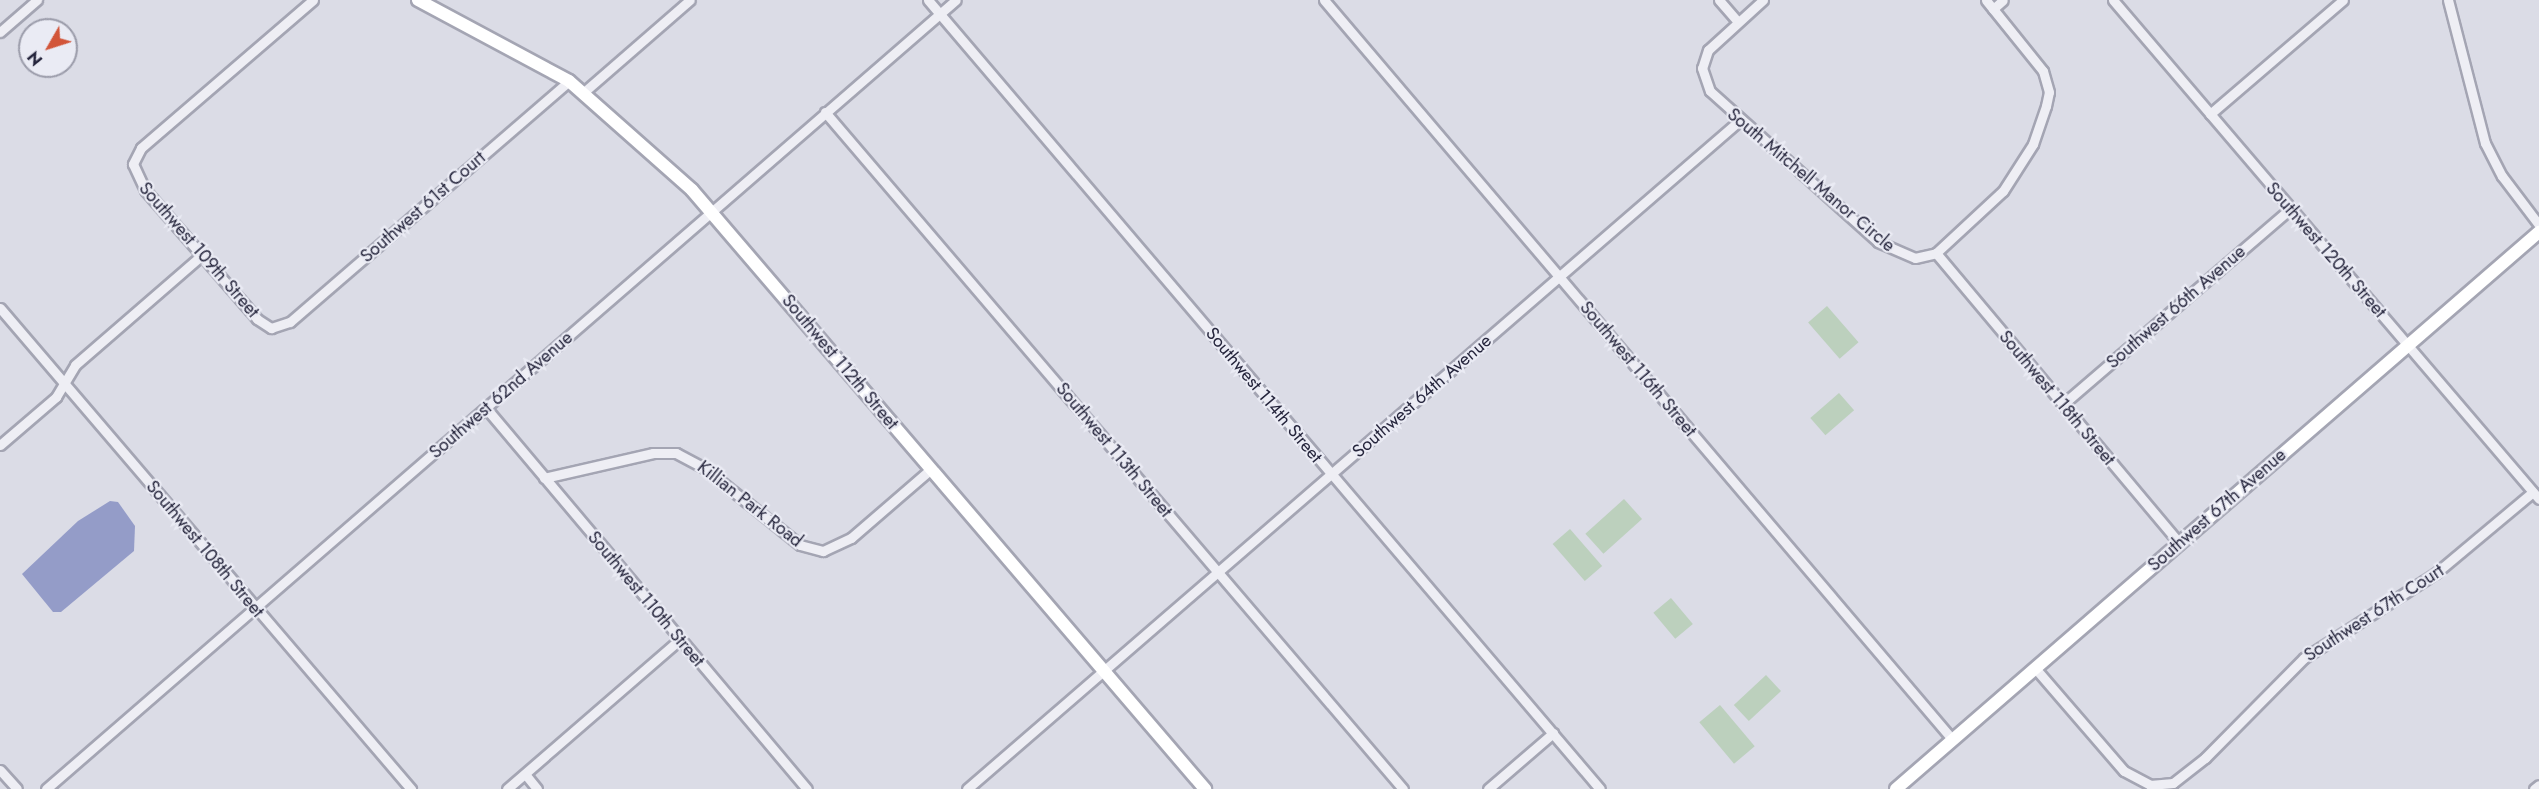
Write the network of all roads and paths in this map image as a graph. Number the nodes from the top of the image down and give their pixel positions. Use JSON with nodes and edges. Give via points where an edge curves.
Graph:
{"nodes":[{"id":1,"x":37,"y":0,"type":"edge"},
{"id":2,"x":313,"y":0,"type":"edge"},
{"id":3,"x":418,"y":0,"type":"edge"},
{"id":4,"x":690,"y":0,"type":"edge"},
{"id":5,"x":928,"y":0,"type":"edge"},
{"id":6,"x":956,"y":0,"type":"edge"},
{"id":7,"x":1324,"y":0,"type":"edge"},
{"id":8,"x":1719,"y":0,"type":"edge"},
{"id":9,"x":1763,"y":0,"type":"edge"},
{"id":10,"x":1986,"y":0,"type":"edge"},
{"id":11,"x":2003,"y":0,"type":"edge"},
{"id":12,"x":2113,"y":0,"type":"edge"},
{"id":13,"x":2343,"y":0,"type":"edge"},
{"id":14,"x":2448,"y":0,"type":"edge"},
{"id":15,"x":1993,"y":9,"type":"junction"},
{"id":16,"x":940,"y":14,"type":"junction"},
{"id":17,"x":1737,"y":21,"type":"junction"},
{"id":18,"x":0,"y":32,"type":"edge"},
{"id":19,"x":569,"y":81,"type":"junction"},
{"id":20,"x":584,"y":92,"type":"junction"},
{"id":21,"x":825,"y":112,"type":"junction"},
{"id":22,"x":2210,"y":114,"type":"junction"},
{"id":23,"x":1739,"y":121,"type":"junction"},
{"id":24,"x":2291,"y":208,"type":"junction"},
{"id":25,"x":712,"y":212,"type":"junction"},
{"id":26,"x":2539,"y":225,"type":"edge"},
{"id":27,"x":2539,"y":232,"type":"edge"},
{"id":28,"x":1936,"y":253,"type":"junction"},
{"id":29,"x":201,"y":255,"type":"junction"},
{"id":30,"x":1560,"y":277,"type":"junction"},
{"id":31,"x":0,"y":308,"type":"edge"},
{"id":32,"x":275,"y":328,"type":"joint"},
{"id":33,"x":2408,"y":345,"type":"junction"},
{"id":34,"x":64,"y":383,"type":"junction"},
{"id":35,"x":2062,"y":405,"type":"junction"},
{"id":36,"x":486,"y":408,"type":"junction"},
{"id":37,"x":0,"y":445,"type":"edge"},
{"id":38,"x":931,"y":469,"type":"junction"},
{"id":39,"x":1332,"y":474,"type":"junction"},
{"id":40,"x":544,"y":478,"type":"junction"},
{"id":41,"x":2536,"y":496,"type":"edge"},
{"id":42,"x":2179,"y":543,"type":"junction"},
{"id":43,"x":1218,"y":572,"type":"junction"},
{"id":44,"x":255,"y":607,"type":"junction"},
{"id":45,"x":680,"y":639,"type":"junction"},
{"id":46,"x":2035,"y":668,"type":"junction"},
{"id":47,"x":1104,"y":671,"type":"junction"},
{"id":48,"x":1553,"y":733,"type":"junction"},
{"id":49,"x":1952,"y":739,"type":"junction"},
{"id":50,"x":0,"y":770,"type":"edge"},
{"id":51,"x":525,"y":774,"type":"junction"},
{"id":52,"x":2539,"y":785,"type":"edge"},
{"id":53,"x":17,"y":789,"type":"edge"},
{"id":54,"x":46,"y":789,"type":"edge"},
{"id":55,"x":411,"y":789,"type":"edge"},
{"id":56,"x":507,"y":789,"type":"edge"},
{"id":57,"x":537,"y":789,"type":"edge"},
{"id":58,"x":807,"y":789,"type":"edge"},
{"id":59,"x":967,"y":789,"type":"edge"},
{"id":60,"x":1205,"y":789,"type":"edge"},
{"id":61,"x":1402,"y":789,"type":"edge"},
{"id":62,"x":1488,"y":789,"type":"edge"},
{"id":63,"x":1600,"y":789,"type":"edge"},
{"id":64,"x":1896,"y":789,"type":"edge"},
{"id":65,"x":2534,"y":789,"type":"edge"}],
"edges":[{"from":1,"to":18,"type":"street"},
{"from":2,"to":29,"type":"street","name":"Southwest 109th Street","via":[[141,148],[133,164],[144,190]]},
{"from":3,"to":19,"type":"main road","name":"Southwest 112th Street"},
{"from":4,"to":20,"type":"street"},
{"from":5,"to":16,"type":"street","name":"Southwest 114th Street"},
{"from":6,"to":16,"type":"street","name":"Southwest 62nd Avenue"},
{"from":7,"to":30,"type":"street","name":"Southwest 116th Street"},
{"from":8,"to":17,"type":"street"},
{"from":9,"to":17,"type":"street","name":"South Mitchell Manor Circle"},
{"from":10,"to":15,"type":"street"},
{"from":11,"to":15,"type":"street"},
{"from":12,"to":22,"type":"street","name":"Southwest 120th Street"},
{"from":13,"to":22,"type":"street"},
{"from":14,"to":26,"type":"street","via":[[2485,143],[2502,177]]},
{"from":15,"to":28,"type":"street","via":[[2043,70],[2049,92],[2046,106],[2033,144],[2002,191]]},
{"from":16,"to":21,"type":"street","name":"Southwest 62nd Avenue"},
{"from":16,"to":39,"type":"street","name":"Southwest 114th Street"},
{"from":17,"to":23,"type":"street","name":"South Mitchell Manor Circle","via":[[1708,50],[1702,68],[1710,91]]},
{"from":19,"to":20,"type":"main road","name":"Southwest 112th Street"},
{"from":19,"to":32,"type":"street","name":"Southwest 61st Court","via":[[290,322]]},
{"from":20,"to":25,"type":"main road","name":"Southwest 112th Street"},
{"from":21,"to":25,"type":"street","name":"Southwest 62nd Avenue"},
{"from":21,"to":43,"type":"street","name":"Southwest 113th Street"},
{"from":22,"to":24,"type":"street","name":"Southwest 120th Street"},
{"from":23,"to":28,"type":"street","name":"South Mitchell Manor Circle","via":[[1892,252],[1915,258]]},
{"from":23,"to":30,"type":"street","name":"Southwest 64th Avenue"},
{"from":24,"to":33,"type":"street","name":"Southwest 120th Street"},
{"from":24,"to":35,"type":"street","name":"Southwest 66th Avenue"},
{"from":25,"to":36,"type":"street","name":"Southwest 62nd Avenue"},
{"from":25,"to":38,"type":"main road","name":"Southwest 112th Street"},
{"from":27,"to":33,"type":"main road","name":"Southwest 67th Avenue"},
{"from":28,"to":35,"type":"street","name":"Southwest 118th Street"},
{"from":29,"to":32,"type":"street","name":"Southwest 109th Street","via":[[257,319]]},
{"from":29,"to":34,"type":"street","via":[[75,365]]},
{"from":30,"to":39,"type":"street","name":"Southwest 64th Avenue"},
{"from":30,"to":49,"type":"street","name":"Southwest 116th Street"},
{"from":31,"to":34,"type":"street","name":"Southwest 108th Street"},
{"from":33,"to":41,"type":"street","name":"Southwest 120th Street"},
{"from":33,"to":42,"type":"main road","name":"Southwest 67th Avenue"},
{"from":34,"to":37,"type":"street"},
{"from":34,"to":44,"type":"street","name":"Southwest 108th Street"},
{"from":35,"to":42,"type":"street","name":"Southwest 118th Street"},
{"from":36,"to":40,"type":"street","name":"Southwest 110th Street"},
{"from":36,"to":44,"type":"street","name":"Southwest 62nd Avenue"},
{"from":38,"to":40,"type":"street","name":"Killian Park Road","via":[[851,538],[823,551],[800,545],[704,468],[676,453],[653,453]]},
{"from":38,"to":47,"type":"main road","name":"Southwest 112th Street"},
{"from":39,"to":43,"type":"street","name":"Southwest 64th Avenue"},
{"from":39,"to":48,"type":"street","name":"Southwest 114th Street"},
{"from":40,"to":45,"type":"street","name":"Southwest 110th Street"},
{"from":41,"to":46,"type":"street","name":"Southwest 67th Court","via":[[2436,573],[2304,658],[2193,770],[2165,784],[2150,785],[2124,771]]},
{"from":42,"to":46,"type":"main road","name":"Southwest 67th Avenue"},
{"from":43,"to":47,"type":"street","name":"Southwest 64th Avenue"},
{"from":43,"to":61,"type":"street","name":"Southwest 113th Street"},
{"from":44,"to":54,"type":"street","name":"Southwest 62nd Avenue"},
{"from":44,"to":55,"type":"street","name":"Southwest 108th Street"},
{"from":45,"to":51,"type":"street"},
{"from":45,"to":58,"type":"street","name":"Southwest 110th Street"},
{"from":46,"to":49,"type":"main road","name":"Southwest 67th Avenue"},
{"from":47,"to":59,"type":"street","name":"Southwest 64th Avenue"},
{"from":47,"to":60,"type":"main road","name":"Southwest 112th Street"},
{"from":48,"to":62,"type":"street"},
{"from":48,"to":63,"type":"street","name":"Southwest 114th Street"},
{"from":49,"to":64,"type":"main road","name":"Southwest 67th Avenue"},
{"from":50,"to":53,"type":"street"},
{"from":51,"to":56,"type":"street"},
{"from":51,"to":57,"type":"street"},
{"from":52,"to":65,"type":"street"}]}
